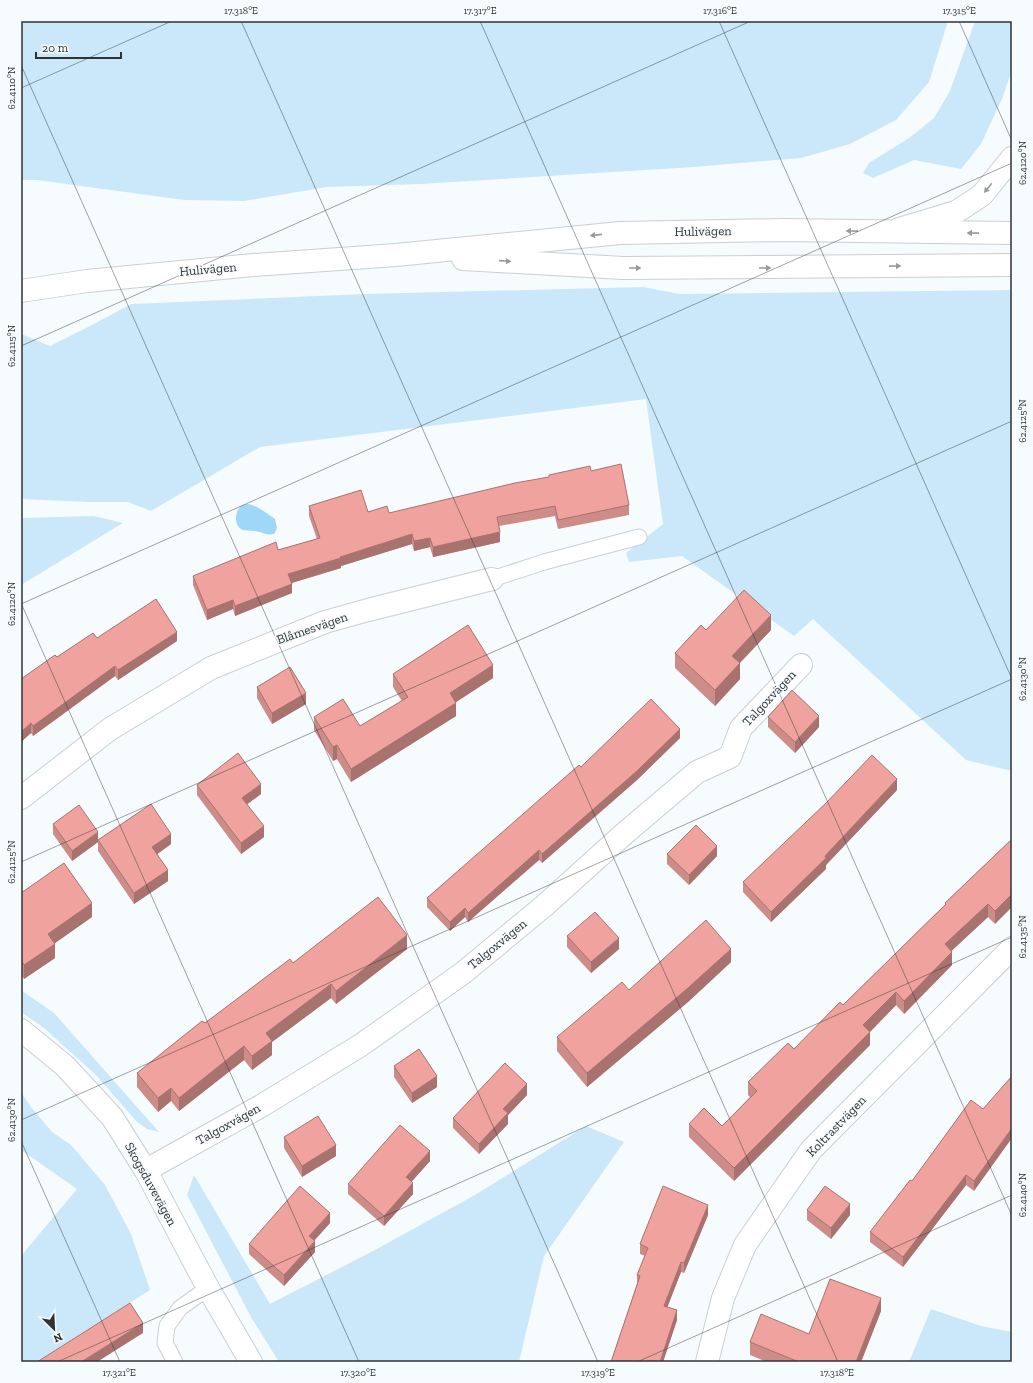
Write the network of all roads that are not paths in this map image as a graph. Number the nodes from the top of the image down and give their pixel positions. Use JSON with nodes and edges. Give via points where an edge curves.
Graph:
{"nodes":[{"id":1,"x":1012,"y":158,"type":"edge"},
{"id":2,"x":891,"y":232,"type":"junction"},
{"id":3,"x":1012,"y":233,"type":"edge"},
{"id":4,"x":396,"y":254,"type":"junction"},
{"id":5,"x":1012,"y":265,"type":"edge"},
{"id":6,"x":21,"y":290,"type":"edge"},
{"id":7,"x":639,"y":537,"type":"dead end"},
{"id":8,"x":492,"y":579,"type":"joint"},
{"id":9,"x":801,"y":664,"type":"dead end"},
{"id":10,"x":21,"y":798,"type":"edge"},
{"id":11,"x":1012,"y":948,"type":"edge"},
{"id":12,"x":21,"y":1030,"type":"edge"},
{"id":13,"x":146,"y":1171,"type":"junction"},
{"id":14,"x":208,"y":1288,"type":"junction"},
{"id":15,"x":175,"y":1362,"type":"edge"},
{"id":16,"x":251,"y":1362,"type":"edge"},
{"id":17,"x":707,"y":1362,"type":"edge"}],
"edges":[{"from":1,"to":2,"type":"street","one_way":true,"via":[[982,195],[956,212]]},
{"from":3,"to":2,"type":"street","name":"Hulivägen","one_way":true},
{"from":2,"to":4,"type":"street","name":"Hulivägen","one_way":true,"via":[[620,232]]},
{"from":4,"to":5,"type":"street","name":"Hulivägen","one_way":true,"via":[[623,268]]},
{"from":4,"to":6,"type":"street","name":"Hulivägen","via":[[253,265]]},
{"from":7,"to":8,"type":"lane","name":"Blåmesvägen","via":[[544,562]]},
{"from":8,"to":10,"type":"street","name":"Blåmesvägen","via":[[325,622],[211,668],[110,729]]},
{"from":9,"to":13,"type":"street","name":"Talgoxvägen","via":[[741,728],[730,757],[697,772],[463,973],[361,1045],[261,1106]]},
{"from":11,"to":17,"type":"street","name":"Koltrastvägen","via":[[811,1150],[744,1246],[723,1298]]},
{"from":12,"to":13,"type":"street","name":"Skogsduvevägen","via":[[65,1066],[112,1117]]},
{"from":13,"to":14,"type":"street","name":"Skogsduvevägen"},
{"from":14,"to":15,"type":"lane","via":[[180,1308],[167,1326],[165,1343]]},
{"from":14,"to":16,"type":"street","name":"Skogsduvevägen"}]}
